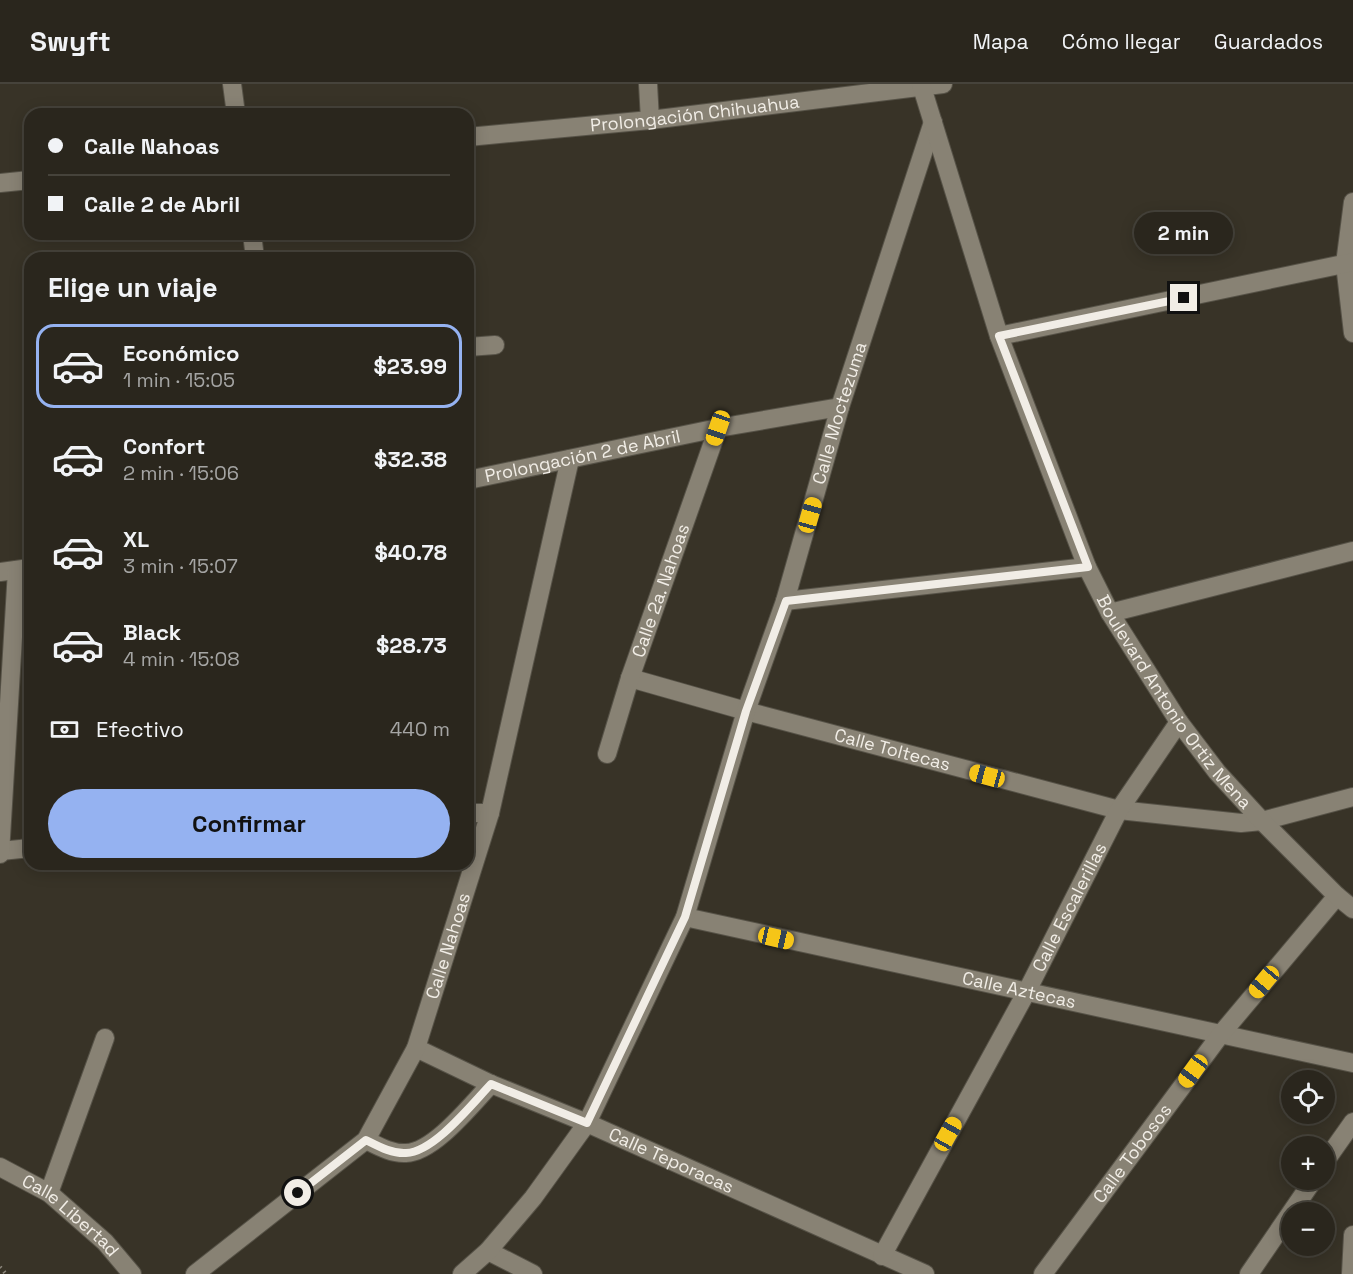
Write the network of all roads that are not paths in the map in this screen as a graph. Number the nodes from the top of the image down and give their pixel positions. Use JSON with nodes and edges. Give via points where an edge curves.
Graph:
{"nodes":[{"id":1,"x":232,"y":84,"type":"edge"},
{"id":2,"x":648,"y":84,"type":"edge"},
{"id":3,"x":943,"y":84,"type":"edge"},
{"id":4,"x":922,"y":86,"type":"edge"},
{"id":5,"x":235,"y":108,"type":"edge"},
{"id":6,"x":650,"y":120,"type":"junction"},
{"id":7,"x":933,"y":122,"type":"junction"},
{"id":8,"x":474,"y":136,"type":"edge"},
{"id":9,"x":24,"y":181,"type":"edge"},
{"id":10,"x":0,"y":183,"type":"edge"},
{"id":11,"x":1353,"y":202,"type":"edge"},
{"id":12,"x":1349,"y":263,"type":"edge"},
{"id":13,"x":1353,"y":333,"type":"edge"},
{"id":14,"x":999,"y":336,"type":"junction"},
{"id":15,"x":495,"y":345,"type":"dead end"},
{"id":16,"x":474,"y":347,"type":"edge"},
{"id":17,"x":840,"y":407,"type":"junction"},
{"id":18,"x":718,"y":428,"type":"junction"},
{"id":19,"x":570,"y":459,"type":"junction"},
{"id":20,"x":474,"y":479,"type":"edge"},
{"id":21,"x":1353,"y":551,"type":"edge"},
{"id":22,"x":1088,"y":567,"type":"junction"},
{"id":23,"x":16,"y":570,"type":"edge"},
{"id":24,"x":786,"y":601,"type":"junction"},
{"id":25,"x":1110,"y":613,"type":"junction"},
{"id":26,"x":630,"y":678,"type":"junction"},
{"id":27,"x":746,"y":711,"type":"junction"},
{"id":28,"x":1179,"y":722,"type":"junction"},
{"id":29,"x":607,"y":754,"type":"dead end"},
{"id":30,"x":1353,"y":797,"type":"edge"},
{"id":31,"x":1119,"y":810,"type":"junction"},
{"id":32,"x":474,"y":813,"type":"edge"},
{"id":33,"x":490,"y":813,"type":"junction"},
{"id":34,"x":1262,"y":821,"type":"junction"},
{"id":35,"x":24,"y":849,"type":"edge"},
{"id":36,"x":0,"y":852,"type":"edge"},
{"id":37,"x":474,"y":864,"type":"edge"},
{"id":38,"x":472,"y":870,"type":"edge"},
{"id":39,"x":1337,"y":896,"type":"junction"},
{"id":40,"x":1353,"y":909,"type":"edge"},
{"id":41,"x":685,"y":917,"type":"junction"},
{"id":42,"x":1026,"y":993,"type":"junction"},
{"id":43,"x":1221,"y":1034,"type":"junction"},
{"id":44,"x":105,"y":1038,"type":"dead end"},
{"id":45,"x":416,"y":1048,"type":"junction"},
{"id":46,"x":1353,"y":1063,"type":"edge"},
{"id":47,"x":491,"y":1084,"type":"junction"},
{"id":48,"x":1353,"y":1122,"type":"edge"},
{"id":49,"x":587,"y":1123,"type":"junction"},
{"id":50,"x":366,"y":1140,"type":"junction"},
{"id":51,"x":1335,"y":1147,"type":"edge"},
{"id":52,"x":0,"y":1167,"type":"edge"},
{"id":53,"x":1306,"y":1190,"type":"edge"},
{"id":54,"x":49,"y":1193,"type":"junction"},
{"id":55,"x":1353,"y":1235,"type":"edge"},
{"id":56,"x":488,"y":1251,"type":"junction"},
{"id":57,"x":882,"y":1256,"type":"junction"},
{"id":58,"x":132,"y":1274,"type":"edge"},
{"id":59,"x":195,"y":1274,"type":"edge"},
{"id":60,"x":462,"y":1274,"type":"edge"},
{"id":61,"x":533,"y":1274,"type":"edge"},
{"id":62,"x":925,"y":1274,"type":"edge"},
{"id":63,"x":1043,"y":1274,"type":"edge"},
{"id":64,"x":1249,"y":1274,"type":"edge"},
{"id":65,"x":1352,"y":1274,"type":"edge"}],
"edges":[{"from":1,"to":5,"type":"street"},
{"from":2,"to":6,"type":"street"},
{"from":3,"to":4,"type":"street","name":"Prolongación Chihuahua"},
{"from":4,"to":6,"type":"street","name":"Prolongación Chihuahua"},
{"from":4,"to":7,"type":"street","name":"Boulevard Antonio Ortiz Mena"},
{"from":6,"to":8,"type":"street","name":"Prolongación Chihuahua"},
{"from":7,"to":14,"type":"street","name":"Boulevard Antonio Ortiz Mena"},
{"from":7,"to":17,"type":"street","name":"Calle Moctezuma"},
{"from":9,"to":10,"type":"street"},
{"from":11,"to":12,"type":"street"},
{"from":12,"to":13,"type":"street"},
{"from":12,"to":14,"type":"street"},
{"from":14,"to":22,"type":"street","name":"Boulevard Antonio Ortiz Mena"},
{"from":15,"to":16,"type":"street"},
{"from":17,"to":18,"type":"street","name":"Prolongación 2 de Abril"},
{"from":17,"to":24,"type":"street","name":"Calle Moctezuma"},
{"from":18,"to":19,"type":"street","name":"Prolongación 2 de Abril"},
{"from":18,"to":26,"type":"street","name":"Calle 2a. Nahoas"},
{"from":19,"to":20,"type":"street","name":"Prolongación 2 de Abril"},
{"from":19,"to":33,"type":"street","name":"Calle Nahoas"},
{"from":21,"to":25,"type":"street"},
{"from":22,"to":24,"type":"street"},
{"from":22,"to":25,"type":"street","name":"Boulevard Antonio Ortiz Mena"},
{"from":23,"to":36,"type":"street"},
{"from":24,"to":27,"type":"street","name":"Calle Moctezuma"},
{"from":25,"to":28,"type":"street","name":"Boulevard Antonio Ortiz Mena"},
{"from":26,"to":27,"type":"street","name":"Calle Toltecas"},
{"from":26,"to":29,"type":"street","name":"Calle 2a. Nahoas"},
{"from":27,"to":31,"type":"street","name":"Calle Toltecas"},
{"from":27,"to":41,"type":"street","name":"Calle Moctezuma"},
{"from":28,"to":31,"type":"street","name":"Calle Escalerillas"},
{"from":28,"to":34,"type":"street","name":"Boulevard Antonio Ortiz Mena","via":[[1217,772]]},
{"from":30,"to":34,"type":"street","name":"Calle Toltecas"},
{"from":31,"to":34,"type":"street","name":"Calle Toltecas","via":[[1213,822]]},
{"from":31,"to":42,"type":"street","name":"Calle Escalerillas"},
{"from":32,"to":33,"type":"street"},
{"from":33,"to":37,"type":"street","name":"Calle Nahoas"},
{"from":34,"to":39,"type":"street","name":"Boulevard Antonio Ortiz Mena"},
{"from":35,"to":36,"type":"street"},
{"from":38,"to":45,"type":"street","name":"Calle Nahoas"},
{"from":39,"to":40,"type":"street","name":"Boulevard Antonio Ortiz Mena"},
{"from":39,"to":43,"type":"street","name":"Calle Tobosos"},
{"from":41,"to":42,"type":"street","name":"Calle Aztecas"},
{"from":41,"to":49,"type":"street","name":"Calle Moctezuma"},
{"from":42,"to":43,"type":"street","name":"Calle Aztecas"},
{"from":42,"to":57,"type":"street","name":"Calle Escalerillas"},
{"from":43,"to":46,"type":"street","name":"Calle Aztecas"},
{"from":43,"to":63,"type":"street","name":"Calle Tobosos"},
{"from":44,"to":54,"type":"street"},
{"from":45,"to":47,"type":"street","name":"Calle Teporacas"},
{"from":45,"to":50,"type":"street","name":"Calle Nahoas"},
{"from":47,"to":49,"type":"street","name":"Calle Teporacas"},
{"from":47,"to":50,"type":"street","via":[[432,1144],[418,1151],[387,1150]]},
{"from":48,"to":51,"type":"street"},
{"from":49,"to":56,"type":"street","name":"Calle Moctezuma","via":[[533,1198]]},
{"from":49,"to":57,"type":"street","name":"Calle Teporacas"},
{"from":50,"to":59,"type":"street","name":"Calle Nahoas"},
{"from":52,"to":54,"type":"street","name":"Calle Libertad"},
{"from":53,"to":64,"type":"street"},
{"from":54,"to":58,"type":"street","name":"Calle Libertad","via":[[105,1242]]},
{"from":55,"to":65,"type":"street"},
{"from":56,"to":60,"type":"street","name":"Calle Moctezuma"},
{"from":56,"to":61,"type":"street"},
{"from":57,"to":62,"type":"street","name":"Calle Teporacas"}]}
